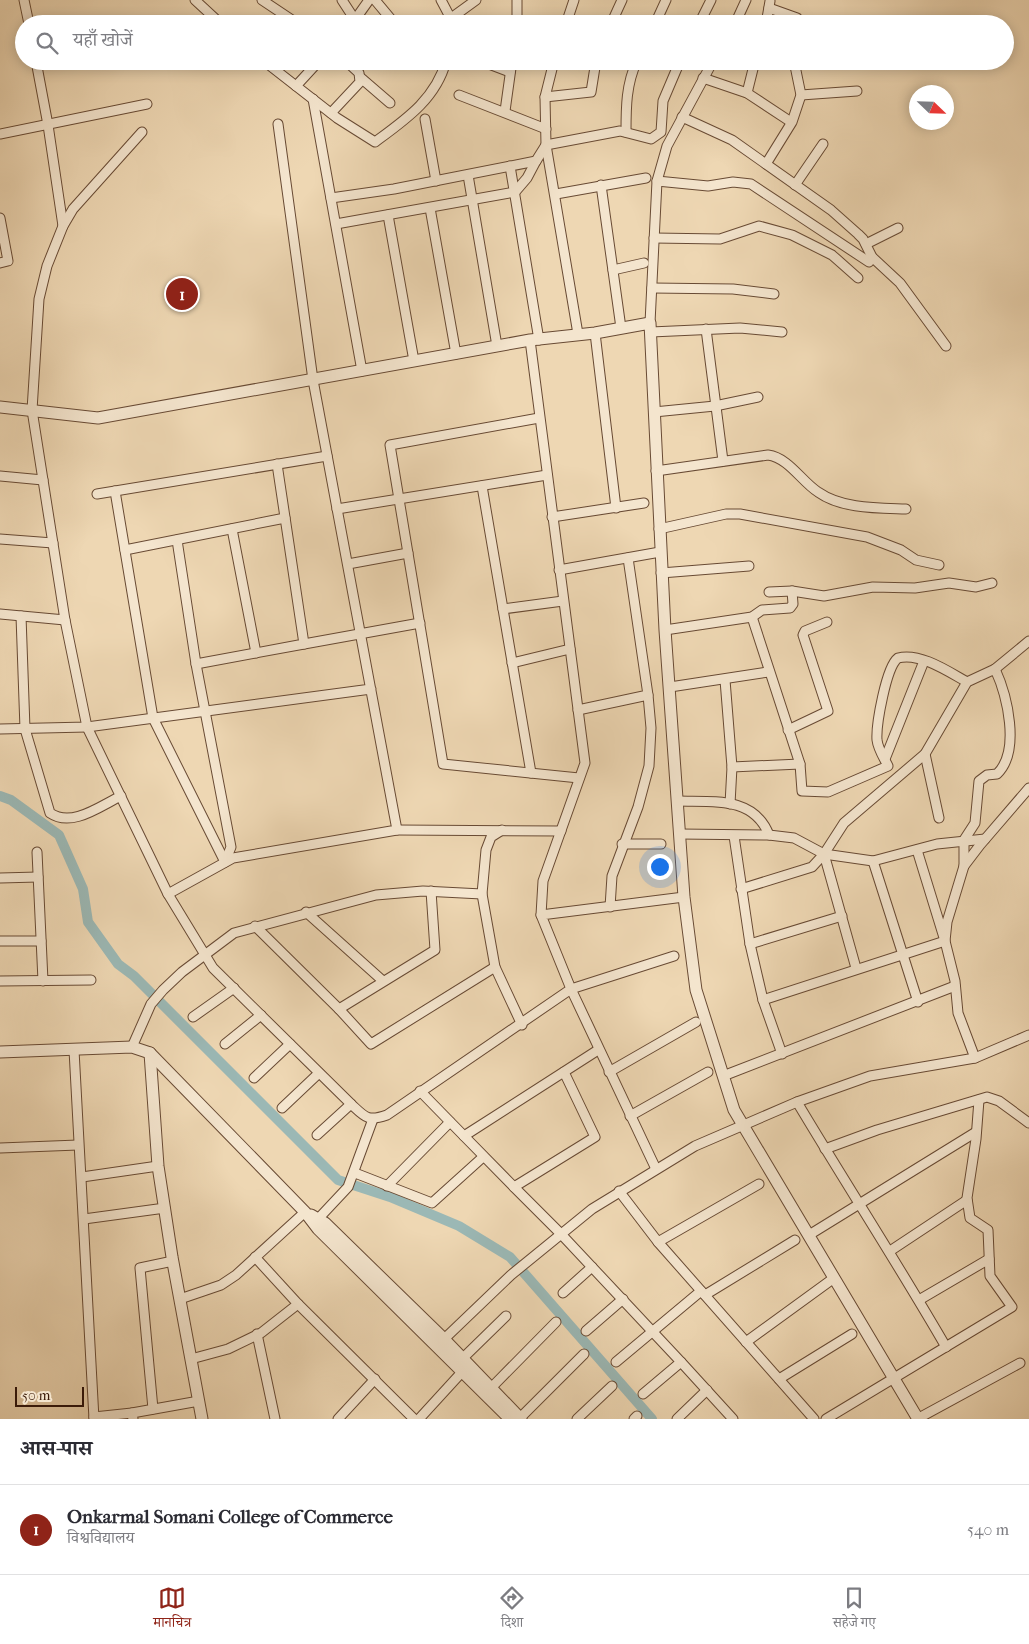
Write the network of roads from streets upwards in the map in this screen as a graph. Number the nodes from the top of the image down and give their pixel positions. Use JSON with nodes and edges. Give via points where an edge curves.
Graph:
{"nodes":[{"id":1,"x":24,"y":0,"type":"edge"},
{"id":2,"x":195,"y":0,"type":"edge"},
{"id":3,"x":262,"y":0,"type":"edge"},
{"id":4,"x":342,"y":0,"type":"edge"},
{"id":5,"x":369,"y":0,"type":"edge"},
{"id":6,"x":375,"y":0,"type":"edge"},
{"id":7,"x":441,"y":0,"type":"edge"},
{"id":8,"x":476,"y":0,"type":"edge"},
{"id":9,"x":517,"y":0,"type":"edge"},
{"id":10,"x":574,"y":0,"type":"edge"},
{"id":11,"x":622,"y":0,"type":"edge"},
{"id":12,"x":666,"y":0,"type":"edge"},
{"id":13,"x":712,"y":0,"type":"edge"},
{"id":14,"x":746,"y":0,"type":"edge"},
{"id":15,"x":770,"y":2,"type":"edge"},
{"id":16,"x":466,"y":3,"type":"edge"},
{"id":17,"x":27,"y":15,"type":"edge"},
{"id":18,"x":211,"y":15,"type":"edge"},
{"id":19,"x":284,"y":15,"type":"edge"},
{"id":20,"x":350,"y":15,"type":"edge"},
{"id":21,"x":358,"y":15,"type":"edge"},
{"id":22,"x":388,"y":15,"type":"edge"},
{"id":23,"x":448,"y":15,"type":"edge"},
{"id":24,"x":455,"y":15,"type":"edge"},
{"id":25,"x":517,"y":15,"type":"edge"},
{"id":26,"x":569,"y":15,"type":"edge"},
{"id":27,"x":615,"y":15,"type":"edge"},
{"id":28,"x":659,"y":15,"type":"edge"},
{"id":29,"x":704,"y":15,"type":"edge"},
{"id":30,"x":740,"y":15,"type":"edge"},
{"id":31,"x":768,"y":15,"type":"edge"},
{"id":32,"x":792,"y":15,"type":"edge"},
{"id":33,"x":38,"y":70,"type":"edge"},
{"id":34,"x":276,"y":70,"type":"edge"},
{"id":35,"x":311,"y":70,"type":"edge"},
{"id":36,"x":354,"y":70,"type":"edge"},
{"id":37,"x":444,"y":70,"type":"edge"},
{"id":38,"x":505,"y":70,"type":"edge"},
{"id":39,"x":552,"y":70,"type":"edge"},
{"id":40,"x":595,"y":70,"type":"edge"},
{"id":41,"x":632,"y":70,"type":"edge"},
{"id":42,"x":676,"y":70,"type":"edge"},
{"id":43,"x":708,"y":70,"type":"edge"},
{"id":44,"x":752,"y":70,"type":"edge"},
{"id":45,"x":796,"y":70,"type":"edge"},
{"id":46,"x":510,"y":72,"type":"joint"},
{"id":47,"x":361,"y":78,"type":"junction"},
{"id":48,"x":703,"y":78,"type":"junction"},
{"id":49,"x":296,"y":86,"type":"junction"},
{"id":50,"x":857,"y":91,"type":"dead end"},
{"id":51,"x":747,"y":93,"type":"junction"},
{"id":52,"x":459,"y":95,"type":"dead end"},
{"id":53,"x":801,"y":95,"type":"junction"},
{"id":54,"x":545,"y":97,"type":"junction"},
{"id":55,"x":313,"y":99,"type":"junction"},
{"id":56,"x":390,"y":103,"type":"dead end"},
{"id":57,"x":147,"y":104,"type":"dead end"},
{"id":58,"x":506,"y":111,"type":"junction"},
{"id":59,"x":331,"y":113,"type":"junction"},
{"id":60,"x":682,"y":117,"type":"junction"},
{"id":61,"x":425,"y":119,"type":"dead end"},
{"id":62,"x":791,"y":122,"type":"junction"},
{"id":63,"x":278,"y":124,"type":"dead end"},
{"id":64,"x":48,"y":125,"type":"junction"},
{"id":65,"x":546,"y":129,"type":"junction"},
{"id":66,"x":142,"y":132,"type":"dead end"},
{"id":67,"x":626,"y":132,"type":"junction"},
{"id":68,"x":0,"y":134,"type":"edge"},
{"id":69,"x":823,"y":144,"type":"dead end"},
{"id":70,"x":546,"y":145,"type":"junction"},
{"id":71,"x":536,"y":161,"type":"junction"},
{"id":72,"x":766,"y":164,"type":"junction"},
{"id":73,"x":510,"y":166,"type":"junction"},
{"id":74,"x":468,"y":175,"type":"junction"},
{"id":75,"x":646,"y":178,"type":"dead end"},
{"id":76,"x":436,"y":181,"type":"junction"},
{"id":77,"x":657,"y":181,"type":"junction"},
{"id":78,"x":795,"y":184,"type":"junction"},
{"id":79,"x":601,"y":186,"type":"junction"},
{"id":80,"x":515,"y":192,"type":"junction"},
{"id":81,"x":556,"y":194,"type":"junction"},
{"id":82,"x":331,"y":198,"type":"junction"},
{"id":83,"x":472,"y":200,"type":"junction"},
{"id":84,"x":430,"y":208,"type":"junction"},
{"id":85,"x":388,"y":215,"type":"junction"},
{"id":86,"x":0,"y":218,"type":"edge"},
{"id":87,"x":336,"y":224,"type":"junction"},
{"id":88,"x":62,"y":226,"type":"junction"},
{"id":89,"x":898,"y":228,"type":"dead end"},
{"id":90,"x":654,"y":238,"type":"junction"},
{"id":91,"x":866,"y":244,"type":"junction"},
{"id":92,"x":872,"y":258,"type":"junction"},
{"id":93,"x":0,"y":263,"type":"edge"},
{"id":94,"x":644,"y":263,"type":"dead end"},
{"id":95,"x":613,"y":270,"type":"junction"},
{"id":96,"x":858,"y":278,"type":"dead end"},
{"id":97,"x":652,"y":288,"type":"junction"},
{"id":98,"x":774,"y":294,"type":"dead end"},
{"id":99,"x":648,"y":326,"type":"junction"},
{"id":100,"x":621,"y":328,"type":"junction"},
{"id":101,"x":706,"y":329,"type":"junction"},
{"id":102,"x":782,"y":332,"type":"dead end"},
{"id":103,"x":594,"y":333,"type":"junction"},
{"id":104,"x":578,"y":334,"type":"junction"},
{"id":105,"x":534,"y":340,"type":"junction"},
{"id":106,"x":497,"y":346,"type":"junction"},
{"id":107,"x":946,"y":346,"type":"dead end"},
{"id":108,"x":456,"y":354,"type":"junction"},
{"id":109,"x":414,"y":361,"type":"junction"},
{"id":110,"x":362,"y":371,"type":"junction"},
{"id":111,"x":313,"y":380,"type":"junction"},
{"id":112,"x":758,"y":397,"type":"dead end"},
{"id":113,"x":715,"y":406,"type":"junction"},
{"id":114,"x":0,"y":407,"type":"edge"},
{"id":115,"x":32,"y":410,"type":"junction"},
{"id":116,"x":654,"y":412,"type":"junction"},
{"id":117,"x":540,"y":418,"type":"junction"},
{"id":118,"x":327,"y":456,"type":"junction"},
{"id":119,"x":723,"y":461,"type":"junction"},
{"id":120,"x":277,"y":464,"type":"junction"},
{"id":121,"x":656,"y":471,"type":"junction"},
{"id":122,"x":547,"y":475,"type":"junction"},
{"id":123,"x":0,"y":476,"type":"edge"},
{"id":124,"x":43,"y":480,"type":"junction"},
{"id":125,"x":482,"y":486,"type":"junction"},
{"id":126,"x":115,"y":491,"type":"junction"},
{"id":127,"x":97,"y":494,"type":"dead end"},
{"id":128,"x":399,"y":499,"type":"junction"},
{"id":129,"x":644,"y":503,"type":"dead end"},
{"id":130,"x":616,"y":508,"type":"junction"},
{"id":131,"x":337,"y":509,"type":"junction"},
{"id":132,"x":906,"y":509,"type":"dead end"},
{"id":133,"x":552,"y":517,"type":"junction"},
{"id":134,"x":285,"y":518,"type":"junction"},
{"id":135,"x":232,"y":529,"type":"junction"},
{"id":136,"x":659,"y":529,"type":"junction"},
{"id":137,"x":0,"y":539,"type":"edge"},
{"id":138,"x":177,"y":540,"type":"junction"},
{"id":139,"x":53,"y":543,"type":"junction"},
{"id":140,"x":125,"y":550,"type":"junction"},
{"id":141,"x":408,"y":553,"type":"junction"},
{"id":142,"x":654,"y":553,"type":"junction"},
{"id":143,"x":628,"y":558,"type":"junction"},
{"id":144,"x":348,"y":564,"type":"junction"},
{"id":145,"x":940,"y":565,"type":"dead end"},
{"id":146,"x":748,"y":566,"type":"dead end"},
{"id":147,"x":559,"y":570,"type":"junction"},
{"id":148,"x":661,"y":573,"type":"junction"},
{"id":149,"x":992,"y":583,"type":"dead end"},
{"id":150,"x":792,"y":591,"type":"junction"},
{"id":151,"x":769,"y":592,"type":"dead end"},
{"id":152,"x":563,"y":601,"type":"junction"},
{"id":153,"x":503,"y":609,"type":"junction"},
{"id":154,"x":0,"y":614,"type":"edge"},
{"id":155,"x":21,"y":616,"type":"junction"},
{"id":156,"x":752,"y":617,"type":"junction"},
{"id":157,"x":66,"y":620,"type":"junction"},
{"id":158,"x":827,"y":622,"type":"dead end"},
{"id":159,"x":420,"y":623,"type":"junction"},
{"id":160,"x":665,"y":630,"type":"junction"},
{"id":161,"x":361,"y":633,"type":"junction"},
{"id":162,"x":1029,"y":640,"type":"edge"},
{"id":163,"x":304,"y":644,"type":"junction"},
{"id":164,"x":570,"y":649,"type":"junction"},
{"id":165,"x":256,"y":653,"type":"junction"},
{"id":166,"x":924,"y":661,"type":"junction"},
{"id":167,"x":512,"y":663,"type":"junction"},
{"id":168,"x":196,"y":664,"type":"junction"},
{"id":169,"x":995,"y":669,"type":"junction"},
{"id":170,"x":768,"y":672,"type":"junction"},
{"id":171,"x":725,"y":680,"type":"junction"},
{"id":172,"x":967,"y":682,"type":"junction"},
{"id":173,"x":670,"y":687,"type":"junction"},
{"id":174,"x":371,"y":689,"type":"junction"},
{"id":175,"x":648,"y":695,"type":"junction"},
{"id":176,"x":578,"y":710,"type":"junction"},
{"id":177,"x":205,"y":712,"type":"junction"},
{"id":178,"x":153,"y":718,"type":"junction"},
{"id":179,"x":87,"y":727,"type":"junction"},
{"id":180,"x":25,"y":729,"type":"junction"},
{"id":181,"x":0,"y":730,"type":"edge"},
{"id":182,"x":788,"y":730,"type":"junction"},
{"id":183,"x":925,"y":754,"type":"junction"},
{"id":184,"x":885,"y":759,"type":"junction"},
{"id":185,"x":800,"y":764,"type":"junction"},
{"id":186,"x":732,"y":767,"type":"junction"},
{"id":187,"x":531,"y":773,"type":"junction"},
{"id":188,"x":579,"y":778,"type":"junction"},
{"id":189,"x":1029,"y":788,"type":"edge"},
{"id":190,"x":121,"y":796,"type":"junction"},
{"id":191,"x":678,"y":801,"type":"junction"},
{"id":192,"x":730,"y":804,"type":"junction"},
{"id":193,"x":939,"y":818,"type":"dead end"},
{"id":194,"x":398,"y":830,"type":"junction"},
{"id":195,"x":502,"y":830,"type":"junction"},
{"id":196,"x":561,"y":831,"type":"junction"},
{"id":197,"x":680,"y":834,"type":"junction"},
{"id":198,"x":769,"y":835,"type":"junction"},
{"id":199,"x":734,"y":836,"type":"junction"},
{"id":200,"x":985,"y":839,"type":"junction"},
{"id":201,"x":964,"y":840,"type":"junction"},
{"id":202,"x":622,"y":844,"type":"junction"},
{"id":203,"x":661,"y":844,"type":"dead end"},
{"id":204,"x":917,"y":850,"type":"junction"},
{"id":205,"x":37,"y":852,"type":"dead end"},
{"id":206,"x":824,"y":854,"type":"junction"},
{"id":207,"x":873,"y":861,"type":"junction"},
{"id":208,"x":225,"y":862,"type":"junction"},
{"id":209,"x":964,"y":866,"type":"junction"},
{"id":210,"x":38,"y":877,"type":"junction"},
{"id":211,"x":0,"y":878,"type":"edge"},
{"id":212,"x":741,"y":889,"type":"junction"},
{"id":213,"x":431,"y":891,"type":"junction"},
{"id":214,"x":168,"y":894,"type":"junction"},
{"id":215,"x":482,"y":894,"type":"junction"},
{"id":216,"x":677,"y":898,"type":"junction"},
{"id":217,"x":610,"y":906,"type":"junction"},
{"id":218,"x":306,"y":912,"type":"junction"},
{"id":219,"x":541,"y":915,"type":"junction"},
{"id":220,"x":842,"y":916,"type":"junction"},
{"id":221,"x":255,"y":926,"type":"junction"},
{"id":222,"x":0,"y":941,"type":"edge"},
{"id":223,"x":41,"y":941,"type":"junction"},
{"id":224,"x":945,"y":941,"type":"junction"},
{"id":225,"x":750,"y":944,"type":"junction"},
{"id":226,"x":205,"y":954,"type":"junction"},
{"id":227,"x":902,"y":955,"type":"junction"},
{"id":228,"x":674,"y":956,"type":"dead end"},
{"id":229,"x":495,"y":967,"type":"junction"},
{"id":230,"x":856,"y":968,"type":"junction"},
{"id":231,"x":43,"y":980,"type":"junction"},
{"id":232,"x":91,"y":980,"type":"dead end"},
{"id":233,"x":0,"y":981,"type":"edge"},
{"id":234,"x":383,"y":981,"type":"junction"},
{"id":235,"x":955,"y":986,"type":"junction"},
{"id":236,"x":234,"y":988,"type":"junction"},
{"id":237,"x":571,"y":989,"type":"junction"},
{"id":238,"x":763,"y":1000,"type":"junction"},
{"id":239,"x":918,"y":1002,"type":"junction"},
{"id":240,"x":339,"y":1009,"type":"junction"},
{"id":241,"x":261,"y":1015,"type":"junction"},
{"id":242,"x":193,"y":1017,"type":"dead end"},
{"id":243,"x":696,"y":1022,"type":"dead end"},
{"id":244,"x":522,"y":1025,"type":"junction"},
{"id":245,"x":1029,"y":1035,"type":"edge"},
{"id":246,"x":225,"y":1044,"type":"dead end"},
{"id":247,"x":290,"y":1044,"type":"junction"},
{"id":248,"x":132,"y":1047,"type":"junction"},
{"id":249,"x":74,"y":1050,"type":"junction"},
{"id":250,"x":598,"y":1050,"type":"junction"},
{"id":251,"x":0,"y":1052,"type":"edge"},
{"id":252,"x":150,"y":1053,"type":"junction"},
{"id":253,"x":782,"y":1054,"type":"junction"},
{"id":254,"x":975,"y":1058,"type":"junction"},
{"id":255,"x":319,"y":1072,"type":"junction"},
{"id":256,"x":564,"y":1072,"type":"junction"},
{"id":257,"x":609,"y":1072,"type":"junction"},
{"id":258,"x":708,"y":1072,"type":"dead end"},
{"id":259,"x":723,"y":1076,"type":"junction"},
{"id":260,"x":254,"y":1078,"type":"dead end"},
{"id":261,"x":420,"y":1091,"type":"junction"},
{"id":262,"x":979,"y":1100,"type":"junction"},
{"id":263,"x":796,"y":1102,"type":"junction"},
{"id":264,"x":351,"y":1104,"type":"junction"},
{"id":265,"x":282,"y":1108,"type":"dead end"},
{"id":266,"x":630,"y":1116,"type":"junction"},
{"id":267,"x":374,"y":1119,"type":"junction"},
{"id":268,"x":450,"y":1122,"type":"junction"},
{"id":269,"x":1029,"y":1123,"type":"edge"},
{"id":270,"x":740,"y":1126,"type":"junction"},
{"id":271,"x":976,"y":1132,"type":"junction"},
{"id":272,"x":317,"y":1135,"type":"dead end"},
{"id":273,"x":464,"y":1136,"type":"junction"},
{"id":274,"x":78,"y":1145,"type":"junction"},
{"id":275,"x":0,"y":1148,"type":"edge"},
{"id":276,"x":825,"y":1150,"type":"junction"},
{"id":277,"x":483,"y":1157,"type":"junction"},
{"id":278,"x":158,"y":1166,"type":"junction"},
{"id":279,"x":656,"y":1169,"type":"junction"},
{"id":280,"x":354,"y":1175,"type":"junction"},
{"id":281,"x":82,"y":1177,"type":"junction"},
{"id":282,"x":759,"y":1184,"type":"dead end"},
{"id":283,"x":387,"y":1186,"type":"junction"},
{"id":284,"x":514,"y":1187,"type":"junction"},
{"id":285,"x":619,"y":1192,"type":"junction"},
{"id":286,"x":967,"y":1200,"type":"junction"},
{"id":287,"x":857,"y":1203,"type":"junction"},
{"id":288,"x":165,"y":1208,"type":"junction"},
{"id":289,"x":305,"y":1212,"type":"junction"},
{"id":290,"x":84,"y":1219,"type":"junction"},
{"id":291,"x":318,"y":1219,"type":"junction"},
{"id":292,"x":561,"y":1234,"type":"junction"},
{"id":293,"x":809,"y":1235,"type":"junction"},
{"id":294,"x":795,"y":1240,"type":"dead end"},
{"id":295,"x":658,"y":1242,"type":"junction"},
{"id":296,"x":890,"y":1251,"type":"junction"},
{"id":297,"x":255,"y":1257,"type":"junction"},
{"id":298,"x":989,"y":1259,"type":"junction"},
{"id":299,"x":173,"y":1261,"type":"junction"},
{"id":300,"x":592,"y":1267,"type":"junction"},
{"id":301,"x":834,"y":1278,"type":"junction"},
{"id":302,"x":563,"y":1293,"type":"dead end"},
{"id":303,"x":703,"y":1293,"type":"junction"},
{"id":304,"x":180,"y":1299,"type":"junction"},
{"id":305,"x":623,"y":1299,"type":"junction"},
{"id":306,"x":919,"y":1300,"type":"junction"},
{"id":307,"x":298,"y":1304,"type":"junction"},
{"id":308,"x":506,"y":1316,"type":"dead end"},
{"id":309,"x":556,"y":1322,"type":"dead end"},
{"id":310,"x":652,"y":1330,"type":"junction"},
{"id":311,"x":586,"y":1331,"type":"dead end"},
{"id":312,"x":257,"y":1334,"type":"junction"},
{"id":313,"x":852,"y":1334,"type":"dead end"},
{"id":314,"x":746,"y":1342,"type":"junction"},
{"id":315,"x":440,"y":1343,"type":"junction"},
{"id":316,"x":946,"y":1347,"type":"junction"},
{"id":317,"x":584,"y":1354,"type":"dead end"},
{"id":318,"x":462,"y":1358,"type":"junction"},
{"id":319,"x":191,"y":1359,"type":"junction"},
{"id":320,"x":616,"y":1362,"type":"dead end"},
{"id":321,"x":681,"y":1362,"type":"junction"},
{"id":322,"x":1020,"y":1363,"type":"dead end"},
{"id":323,"x":462,"y":1372,"type":"junction"},
{"id":324,"x":375,"y":1379,"type":"junction"},
{"id":325,"x":779,"y":1379,"type":"junction"},
{"id":326,"x":893,"y":1380,"type":"junction"},
{"id":327,"x":612,"y":1386,"type":"dead end"},
{"id":328,"x":491,"y":1388,"type":"junction"},
{"id":329,"x":707,"y":1390,"type":"junction"},
{"id":330,"x":643,"y":1394,"type":"dead end"},
{"id":331,"x":199,"y":1401,"type":"junction"},
{"id":332,"x":153,"y":1409,"type":"junction"},
{"id":333,"x":132,"y":1416,"type":"edge"},
{"id":334,"x":94,"y":1418,"type":"edge"},
{"id":335,"x":581,"y":1418,"type":"edge"},
{"id":336,"x":202,"y":1419,"type":"edge"},
{"id":337,"x":276,"y":1419,"type":"edge"},
{"id":338,"x":338,"y":1419,"type":"edge"},
{"id":339,"x":414,"y":1419,"type":"edge"},
{"id":340,"x":419,"y":1419,"type":"edge"},
{"id":341,"x":517,"y":1419,"type":"edge"},
{"id":342,"x":677,"y":1419,"type":"edge"},
{"id":343,"x":733,"y":1419,"type":"edge"},
{"id":344,"x":814,"y":1419,"type":"edge"},
{"id":345,"x":826,"y":1419,"type":"edge"},
{"id":346,"x":918,"y":1419,"type":"edge"}],
"edges":[{"from":1,"to":17,"type":"street"},
{"from":2,"to":18,"type":"street"},
{"from":3,"to":19,"type":"street"},
{"from":4,"to":20,"type":"street"},
{"from":5,"to":21,"type":"street"},
{"from":6,"to":22,"type":"street"},
{"from":7,"to":23,"type":"street"},
{"from":8,"to":16,"type":"street"},
{"from":9,"to":25,"type":"street"},
{"from":10,"to":26,"type":"street"},
{"from":11,"to":27,"type":"street"},
{"from":12,"to":28,"type":"street"},
{"from":13,"to":29,"type":"street"},
{"from":14,"to":30,"type":"street"},
{"from":15,"to":31,"type":"street"},
{"from":15,"to":32,"type":"street"},
{"from":16,"to":24,"type":"street"},
{"from":33,"to":64,"type":"street"},
{"from":34,"to":49,"type":"street"},
{"from":35,"to":49,"type":"street"},
{"from":36,"to":47,"type":"street"},
{"from":37,"to":59,"type":"street","via":[[442,78],[414,114],[375,142]]},
{"from":38,"to":46,"type":"street"},
{"from":39,"to":54,"type":"street"},
{"from":40,"to":54,"type":"street","via":[[591,92]]},
{"from":41,"to":67,"type":"street","via":[[626,101]]},
{"from":42,"to":67,"type":"street","via":[[665,95],[661,132],[651,139]]},
{"from":43,"to":48,"type":"street"},
{"from":44,"to":51,"type":"street"},
{"from":45,"to":53,"type":"street"},
{"from":46,"to":58,"type":"street"},
{"from":47,"to":56,"type":"street"},
{"from":47,"to":59,"type":"street"},
{"from":48,"to":51,"type":"street"},
{"from":48,"to":60,"type":"street"},
{"from":49,"to":55,"type":"street"},
{"from":50,"to":53,"type":"street"},
{"from":51,"to":62,"type":"street"},
{"from":52,"to":58,"type":"street"},
{"from":53,"to":62,"type":"street"},
{"from":54,"to":65,"type":"street"},
{"from":55,"to":59,"type":"street"},
{"from":55,"to":82,"type":"street"},
{"from":57,"to":64,"type":"street"},
{"from":58,"to":65,"type":"street"},
{"from":60,"to":72,"type":"street","via":[[732,140]]},
{"from":60,"to":77,"type":"street"},
{"from":61,"to":76,"type":"street"},
{"from":62,"to":72,"type":"street"},
{"from":63,"to":111,"type":"street"},
{"from":64,"to":68,"type":"street"},
{"from":64,"to":88,"type":"street"},
{"from":65,"to":70,"type":"street"},
{"from":66,"to":88,"type":"street"},
{"from":67,"to":70,"type":"street","via":[[620,130]]},
{"from":69,"to":78,"type":"street"},
{"from":70,"to":71,"type":"street"},
{"from":70,"to":81,"type":"street"},
{"from":71,"to":73,"type":"street"},
{"from":71,"to":80,"type":"street"},
{"from":72,"to":78,"type":"street"},
{"from":73,"to":74,"type":"street"},
{"from":73,"to":80,"type":"street"},
{"from":74,"to":76,"type":"street"},
{"from":74,"to":83,"type":"street"},
{"from":75,"to":79,"type":"street"},
{"from":76,"to":82,"type":"street"},
{"from":77,"to":90,"type":"street"},
{"from":77,"to":92,"type":"street","via":[[708,186],[733,182],[751,184],[869,262]]},
{"from":78,"to":91,"type":"street","via":[[830,210]]},
{"from":79,"to":81,"type":"street"},
{"from":79,"to":95,"type":"street"},
{"from":80,"to":83,"type":"street"},
{"from":80,"to":105,"type":"street"},
{"from":81,"to":104,"type":"street"},
{"from":82,"to":87,"type":"street"},
{"from":83,"to":84,"type":"street"},
{"from":83,"to":106,"type":"street"},
{"from":84,"to":85,"type":"street"},
{"from":84,"to":108,"type":"street"},
{"from":85,"to":87,"type":"street"},
{"from":85,"to":109,"type":"street"},
{"from":86,"to":93,"type":"street","via":[[8,261]]},
{"from":87,"to":110,"type":"street"},
{"from":88,"to":115,"type":"street","via":[[39,299]]},
{"from":89,"to":91,"type":"street"},
{"from":90,"to":96,"type":"street","via":[[720,238],[759,226],[792,235],[832,255]]},
{"from":90,"to":97,"type":"street"},
{"from":91,"to":92,"type":"street"},
{"from":92,"to":107,"type":"street","via":[[900,283]]},
{"from":94,"to":95,"type":"street"},
{"from":95,"to":100,"type":"street"},
{"from":97,"to":98,"type":"street","via":[[733,289]]},
{"from":97,"to":99,"type":"street"},
{"from":99,"to":100,"type":"street"},
{"from":99,"to":101,"type":"street"},
{"from":99,"to":116,"type":"street"},
{"from":100,"to":103,"type":"street"},
{"from":101,"to":102,"type":"street"},
{"from":101,"to":113,"type":"street"},
{"from":103,"to":104,"type":"street"},
{"from":103,"to":130,"type":"street"},
{"from":104,"to":105,"type":"street"},
{"from":105,"to":106,"type":"street"},
{"from":105,"to":117,"type":"street"},
{"from":106,"to":108,"type":"street"},
{"from":108,"to":109,"type":"street"},
{"from":109,"to":110,"type":"street"},
{"from":110,"to":111,"type":"street"},
{"from":111,"to":115,"type":"street","via":[[98,418]]},
{"from":111,"to":118,"type":"street"},
{"from":112,"to":113,"type":"street"},
{"from":113,"to":116,"type":"street"},
{"from":113,"to":119,"type":"street"},
{"from":114,"to":115,"type":"street"},
{"from":115,"to":124,"type":"street"},
{"from":116,"to":121,"type":"street"},
{"from":117,"to":122,"type":"street"},
{"from":117,"to":128,"type":"street","via":[[390,445]]},
{"from":118,"to":120,"type":"street"},
{"from":118,"to":131,"type":"street"},
{"from":119,"to":121,"type":"street"},
{"from":119,"to":132,"type":"street","via":[[775,456],[818,492],[833,499],[874,508]]},
{"from":120,"to":126,"type":"street"},
{"from":120,"to":134,"type":"street"},
{"from":121,"to":136,"type":"street"},
{"from":122,"to":125,"type":"street"},
{"from":122,"to":133,"type":"street"},
{"from":123,"to":124,"type":"street"},
{"from":124,"to":139,"type":"street"},
{"from":125,"to":128,"type":"street"},
{"from":125,"to":153,"type":"street"},
{"from":126,"to":127,"type":"street"},
{"from":126,"to":140,"type":"street"},
{"from":128,"to":131,"type":"street"},
{"from":128,"to":141,"type":"street"},
{"from":129,"to":130,"type":"street"},
{"from":130,"to":133,"type":"street"},
{"from":131,"to":144,"type":"street"},
{"from":133,"to":147,"type":"street"},
{"from":134,"to":135,"type":"street"},
{"from":134,"to":163,"type":"street"},
{"from":135,"to":138,"type":"street"},
{"from":135,"to":165,"type":"street"},
{"from":136,"to":142,"type":"street"},
{"from":136,"to":145,"type":"street","via":[[726,514],[740,514],[867,538],[901,550],[916,560]]},
{"from":137,"to":139,"type":"street"},
{"from":138,"to":140,"type":"street"},
{"from":138,"to":168,"type":"street"},
{"from":139,"to":157,"type":"street"},
{"from":140,"to":178,"type":"street"},
{"from":141,"to":144,"type":"street"},
{"from":141,"to":159,"type":"street"},
{"from":142,"to":143,"type":"street"},
{"from":142,"to":148,"type":"street"},
{"from":143,"to":147,"type":"street"},
{"from":143,"to":175,"type":"street"},
{"from":144,"to":161,"type":"street"},
{"from":146,"to":148,"type":"street"},
{"from":147,"to":152,"type":"street"},
{"from":148,"to":160,"type":"street"},
{"from":149,"to":150,"type":"street","via":[[976,587],[949,583],[915,588],[872,586],[824,596]]},
{"from":150,"to":151,"type":"street"},
{"from":150,"to":156,"type":"street","via":[[793,604],[790,608],[762,610]]},
{"from":152,"to":153,"type":"street"},
{"from":152,"to":164,"type":"street"},
{"from":153,"to":167,"type":"street"},
{"from":154,"to":155,"type":"street"},
{"from":155,"to":157,"type":"street"},
{"from":155,"to":180,"type":"street"},
{"from":156,"to":160,"type":"street"},
{"from":156,"to":170,"type":"street"},
{"from":157,"to":179,"type":"street"},
{"from":158,"to":182,"type":"street","via":[[803,635],[828,711]]},
{"from":159,"to":161,"type":"street"},
{"from":159,"to":187,"type":"street","via":[[443,764]]},
{"from":160,"to":173,"type":"street"},
{"from":161,"to":163,"type":"street"},
{"from":161,"to":174,"type":"street"},
{"from":162,"to":169,"type":"street"},
{"from":163,"to":165,"type":"street"},
{"from":164,"to":167,"type":"street"},
{"from":164,"to":176,"type":"street"},
{"from":165,"to":168,"type":"street"},
{"from":166,"to":172,"type":"street"},
{"from":166,"to":184,"type":"street"},
{"from":166,"to":184,"type":"street","via":[[902,657],[895,660],[889,671],[877,742]]},
{"from":167,"to":187,"type":"street"},
{"from":168,"to":177,"type":"street"},
{"from":169,"to":172,"type":"street"},
{"from":169,"to":201,"type":"street","via":[[1006,698],[1008,758],[997,774],[987,775],[979,781],[975,823]]},
{"from":170,"to":171,"type":"street"},
{"from":170,"to":182,"type":"street"},
{"from":171,"to":173,"type":"street"},
{"from":171,"to":186,"type":"street"},
{"from":172,"to":183,"type":"street"},
{"from":173,"to":191,"type":"street"},
{"from":174,"to":177,"type":"street"},
{"from":174,"to":194,"type":"street"},
{"from":175,"to":176,"type":"street"},
{"from":175,"to":202,"type":"street","via":[[649,766],[638,807]]},
{"from":176,"to":188,"type":"street","via":[[584,763]]},
{"from":177,"to":178,"type":"street"},
{"from":177,"to":208,"type":"street","via":[[231,847]]},
{"from":178,"to":179,"type":"street"},
{"from":178,"to":208,"type":"street"},
{"from":179,"to":180,"type":"street"},
{"from":179,"to":190,"type":"street"},
{"from":180,"to":181,"type":"street"},
{"from":180,"to":190,"type":"street","via":[[50,813],[57,817],[77,818]]},
{"from":182,"to":185,"type":"street"},
{"from":183,"to":193,"type":"street"},
{"from":183,"to":206,"type":"street","via":[[844,823]]},
{"from":184,"to":185,"type":"street","via":[[888,766],[821,793],[802,791]]},
{"from":185,"to":186,"type":"street"},
{"from":186,"to":192,"type":"street"},
{"from":187,"to":188,"type":"street"},
{"from":188,"to":196,"type":"street"},
{"from":189,"to":200,"type":"street"},
{"from":190,"to":214,"type":"street"},
{"from":191,"to":192,"type":"street"},
{"from":191,"to":197,"type":"street"},
{"from":192,"to":198,"type":"street","via":[[741,806],[759,817]]},
{"from":194,"to":195,"type":"street"},
{"from":194,"to":208,"type":"street"},
{"from":195,"to":196,"type":"street"},
{"from":195,"to":215,"type":"street","via":[[491,837],[486,850]]},
{"from":196,"to":219,"type":"street","via":[[543,881]]},
{"from":197,"to":199,"type":"street"},
{"from":197,"to":216,"type":"street"},
{"from":198,"to":199,"type":"street"},
{"from":198,"to":206,"type":"street","via":[[794,838]]},
{"from":199,"to":212,"type":"street"},
{"from":200,"to":201,"type":"street"},
{"from":200,"to":209,"type":"street"},
{"from":201,"to":204,"type":"street"},
{"from":201,"to":209,"type":"street"},
{"from":202,"to":203,"type":"street"},
{"from":202,"to":217,"type":"street","via":[[612,876]]},
{"from":204,"to":207,"type":"street"},
{"from":204,"to":224,"type":"street"},
{"from":205,"to":210,"type":"street"},
{"from":206,"to":207,"type":"street"},
{"from":206,"to":212,"type":"street","via":[[812,867]]},
{"from":206,"to":220,"type":"street"},
{"from":207,"to":227,"type":"street"},
{"from":208,"to":214,"type":"street"},
{"from":209,"to":224,"type":"street","via":[[947,922]]},
{"from":210,"to":211,"type":"street"},
{"from":210,"to":223,"type":"street"},
{"from":212,"to":225,"type":"street"},
{"from":213,"to":215,"type":"street"},
{"from":213,"to":218,"type":"street","via":[[376,895]]},
{"from":213,"to":234,"type":"street","via":[[435,950]]},
{"from":214,"to":226,"type":"street"},
{"from":215,"to":229,"type":"street"},
{"from":216,"to":217,"type":"street"},
{"from":216,"to":259,"type":"street","via":[[696,990]]},
{"from":217,"to":219,"type":"street"},
{"from":218,"to":221,"type":"street"},
{"from":218,"to":234,"type":"street"},
{"from":219,"to":237,"type":"street"},
{"from":220,"to":225,"type":"street"},
{"from":220,"to":230,"type":"street"},
{"from":221,"to":226,"type":"street","via":[[234,933]]},
{"from":221,"to":240,"type":"street"},
{"from":222,"to":223,"type":"street"},
{"from":223,"to":231,"type":"street"},
{"from":224,"to":227,"type":"street"},
{"from":224,"to":235,"type":"street"},
{"from":225,"to":238,"type":"street"},
{"from":226,"to":236,"type":"street"},
{"from":226,"to":248,"type":"street","via":[[162,990],[151,1004]]},
{"from":227,"to":230,"type":"street"},
{"from":227,"to":239,"type":"street"},
{"from":228,"to":237,"type":"street"},
{"from":229,"to":240,"type":"street","via":[[371,1044]]},
{"from":229,"to":244,"type":"street"},
{"from":230,"to":238,"type":"street"},
{"from":231,"to":232,"type":"street"},
{"from":231,"to":233,"type":"street"},
{"from":234,"to":240,"type":"street"},
{"from":235,"to":239,"type":"street"},
{"from":235,"to":254,"type":"street","via":[[958,1013]]},
{"from":236,"to":241,"type":"street"},
{"from":236,"to":242,"type":"street"},
{"from":237,"to":244,"type":"street"},
{"from":237,"to":250,"type":"street"},
{"from":238,"to":253,"type":"street"},
{"from":239,"to":253,"type":"street"},
{"from":241,"to":246,"type":"street"},
{"from":241,"to":247,"type":"street"},
{"from":243,"to":257,"type":"street"},
{"from":244,"to":261,"type":"street"},
{"from":245,"to":254,"type":"street"},
{"from":247,"to":255,"type":"street"},
{"from":247,"to":260,"type":"street"},
{"from":248,"to":249,"type":"street"},
{"from":248,"to":252,"type":"street"},
{"from":249,"to":251,"type":"street"},
{"from":249,"to":274,"type":"street"},
{"from":250,"to":256,"type":"street"},
{"from":250,"to":257,"type":"street"},
{"from":252,"to":278,"type":"street"},
{"from":252,"to":289,"type":"street"},
{"from":253,"to":259,"type":"street"},
{"from":254,"to":263,"type":"street","via":[[870,1076]]},
{"from":255,"to":264,"type":"street"},
{"from":255,"to":265,"type":"street"},
{"from":256,"to":273,"type":"street"},
{"from":256,"to":284,"type":"street","via":[[595,1137]]},
{"from":257,"to":266,"type":"street"},
{"from":258,"to":266,"type":"street"},
{"from":259,"to":270,"type":"street"},
{"from":261,"to":267,"type":"street"},
{"from":261,"to":268,"type":"street"},
{"from":262,"to":269,"type":"street","via":[[986,1097],[1000,1101]]},
{"from":262,"to":271,"type":"street"},
{"from":262,"to":276,"type":"street","via":[[877,1130]]},
{"from":263,"to":270,"type":"street"},
{"from":263,"to":276,"type":"street"},
{"from":264,"to":267,"type":"street","via":[[365,1117]]},
{"from":264,"to":272,"type":"street"},
{"from":266,"to":279,"type":"street"},
{"from":267,"to":280,"type":"street"},
{"from":268,"to":273,"type":"street"},
{"from":268,"to":283,"type":"street"},
{"from":270,"to":279,"type":"street","via":[[695,1146]]},
{"from":270,"to":293,"type":"street"},
{"from":271,"to":286,"type":"street"},
{"from":271,"to":287,"type":"street"},
{"from":273,"to":277,"type":"street"},
{"from":274,"to":275,"type":"street"},
{"from":274,"to":281,"type":"street"},
{"from":276,"to":287,"type":"street"},
{"from":277,"to":283,"type":"street","via":[[432,1203]]},
{"from":277,"to":284,"type":"street"},
{"from":278,"to":281,"type":"street"},
{"from":278,"to":288,"type":"street"},
{"from":279,"to":285,"type":"street"},
{"from":280,"to":283,"type":"street"},
{"from":280,"to":291,"type":"street","via":[[348,1187]]},
{"from":281,"to":290,"type":"street"},
{"from":282,"to":295,"type":"street"},
{"from":284,"to":292,"type":"street"},
{"from":285,"to":292,"type":"street"},
{"from":285,"to":295,"type":"street"},
{"from":286,"to":296,"type":"street"},
{"from":286,"to":298,"type":"street","via":[[970,1218],[988,1230]]},
{"from":287,"to":293,"type":"street"},
{"from":287,"to":296,"type":"street"},
{"from":288,"to":290,"type":"street"},
{"from":288,"to":299,"type":"street"},
{"from":289,"to":291,"type":"street"},
{"from":289,"to":297,"type":"street"},
{"from":289,"to":315,"type":"street","via":[[318,1229]]},
{"from":290,"to":334,"type":"street"},
{"from":291,"to":315,"type":"street"},
{"from":292,"to":300,"type":"street"},
{"from":292,"to":315,"type":"street","via":[[511,1275]]},
{"from":293,"to":301,"type":"street"},
{"from":294,"to":303,"type":"street"},
{"from":295,"to":303,"type":"street"},
{"from":296,"to":306,"type":"street"},
{"from":297,"to":304,"type":"street","via":[[221,1286]]},
{"from":297,"to":307,"type":"street"},
{"from":298,"to":306,"type":"street"},
{"from":298,"to":316,"type":"street","via":[[990,1276],[1012,1307]]},
{"from":299,"to":304,"type":"street"},
{"from":299,"to":332,"type":"street","via":[[140,1268]]},
{"from":300,"to":302,"type":"street"},
{"from":300,"to":305,"type":"street"},
{"from":301,"to":314,"type":"street"},
{"from":301,"to":326,"type":"street"},
{"from":303,"to":310,"type":"street"},
{"from":303,"to":314,"type":"street"},
{"from":304,"to":319,"type":"street"},
{"from":305,"to":310,"type":"street"},
{"from":305,"to":311,"type":"street"},
{"from":306,"to":316,"type":"street"},
{"from":307,"to":312,"type":"street"},
{"from":307,"to":324,"type":"street"},
{"from":308,"to":318,"type":"street"},
{"from":309,"to":328,"type":"street"},
{"from":310,"to":320,"type":"street"},
{"from":310,"to":321,"type":"street"},
{"from":312,"to":319,"type":"street","via":[[228,1349]]},
{"from":312,"to":337,"type":"street"},
{"from":313,"to":325,"type":"street"},
{"from":314,"to":325,"type":"street"},
{"from":315,"to":318,"type":"street"},
{"from":315,"to":323,"type":"street"},
{"from":316,"to":326,"type":"street"},
{"from":317,"to":341,"type":"street"},
{"from":318,"to":328,"type":"street"},
{"from":319,"to":331,"type":"street"},
{"from":321,"to":329,"type":"street"},
{"from":321,"to":330,"type":"street"},
{"from":322,"to":346,"type":"street"},
{"from":323,"to":340,"type":"street"},
{"from":323,"to":341,"type":"street"},
{"from":324,"to":338,"type":"street"},
{"from":324,"to":339,"type":"street"},
{"from":325,"to":344,"type":"street"},
{"from":326,"to":345,"type":"street"},
{"from":326,"to":346,"type":"street"},
{"from":327,"to":335,"type":"street"},
{"from":328,"to":341,"type":"street"},
{"from":329,"to":342,"type":"street"},
{"from":329,"to":343,"type":"street"},
{"from":331,"to":332,"type":"street"},
{"from":331,"to":336,"type":"street"},
{"from":332,"to":333,"type":"street"},
{"from":333,"to":334,"type":"street"}]}
